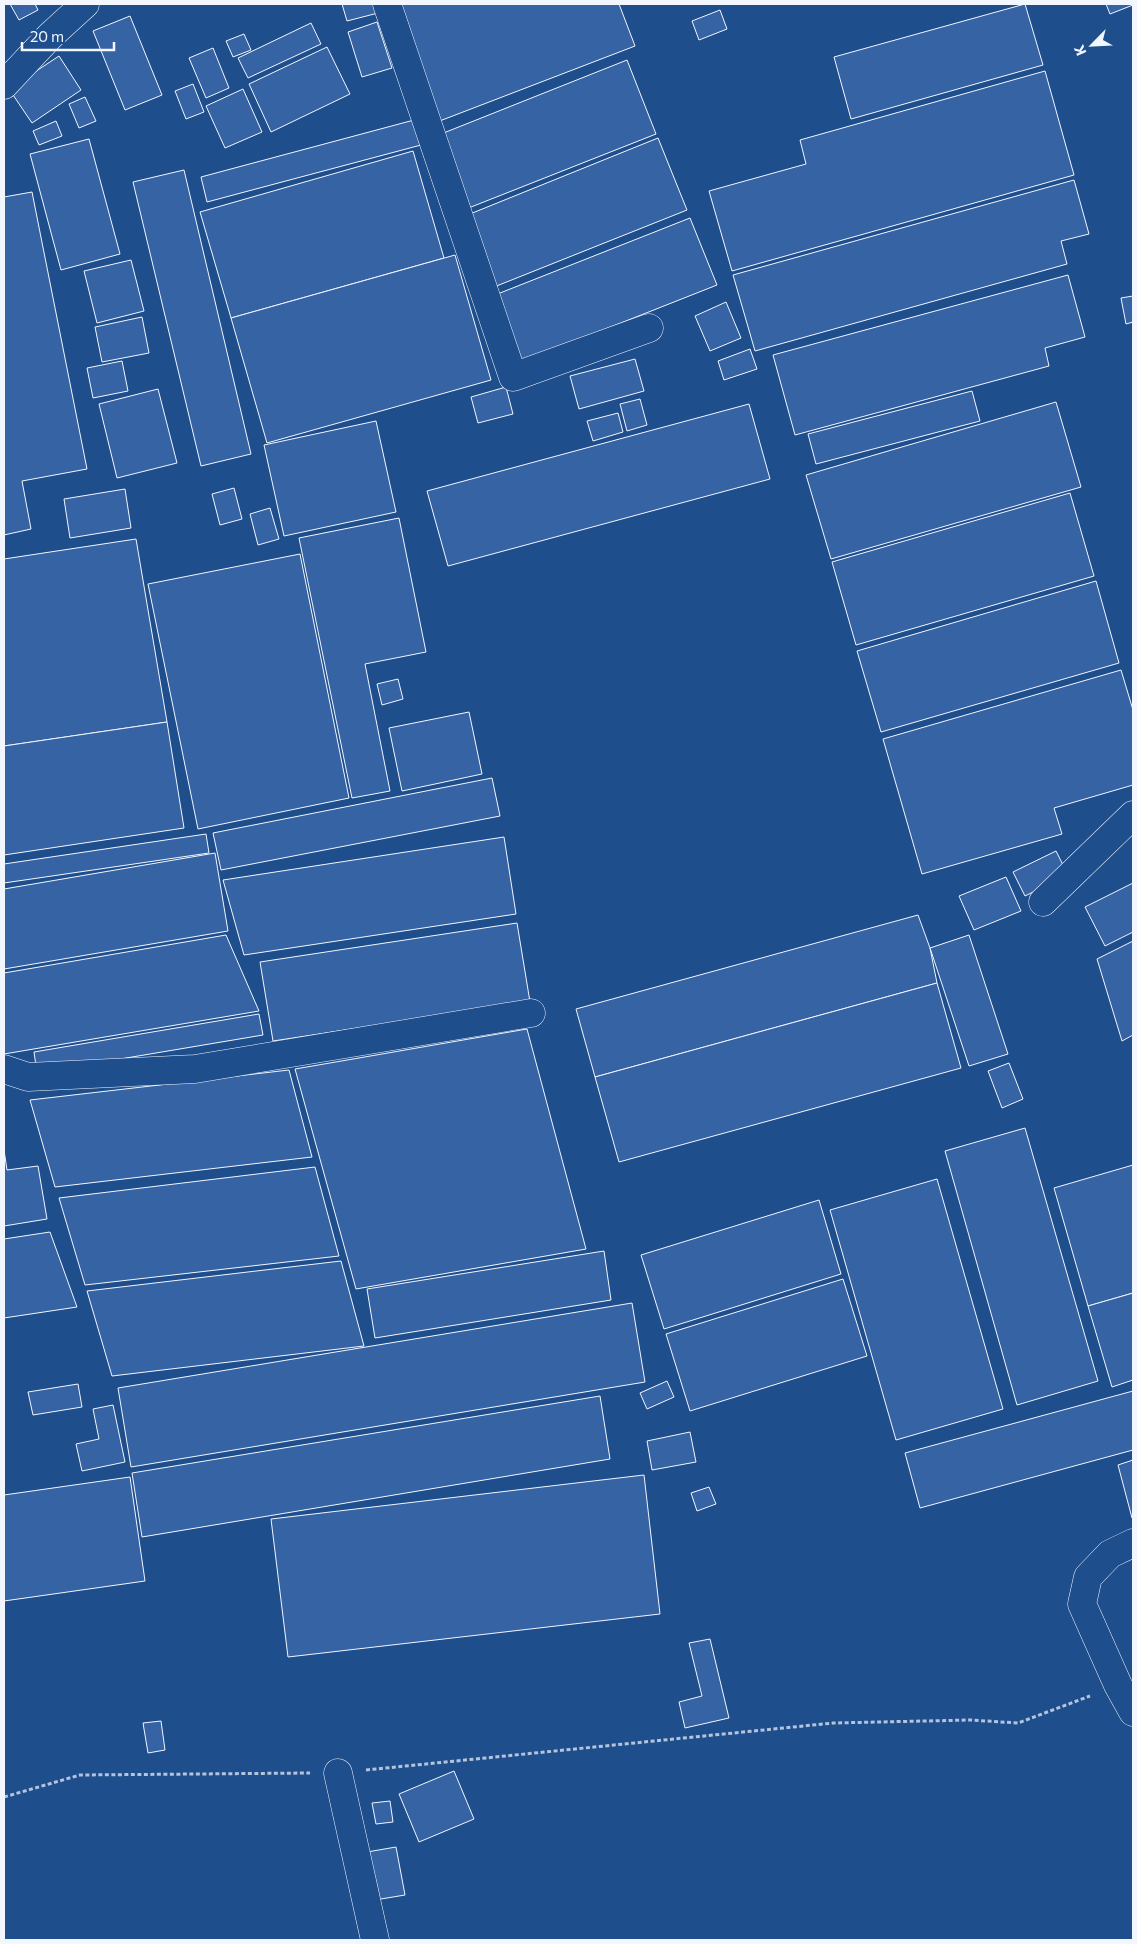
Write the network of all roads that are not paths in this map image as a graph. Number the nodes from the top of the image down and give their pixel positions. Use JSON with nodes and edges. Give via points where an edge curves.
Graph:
{"nodes":[{"id":1,"x":85,"y":4,"type":"edge"},
{"id":2,"x":387,"y":4,"type":"edge"},
{"id":3,"x":4,"y":84,"type":"edge"},
{"id":4,"x":648,"y":328,"type":"dead end"},
{"id":5,"x":1133,"y":815,"type":"edge"},
{"id":6,"x":1043,"y":902,"type":"dead end"},
{"id":7,"x":531,"y":1013,"type":"dead end"},
{"id":8,"x":4,"y":1069,"type":"edge"},
{"id":9,"x":1133,"y":1542,"type":"edge"},
{"id":10,"x":1133,"y":1712,"type":"edge"},
{"id":11,"x":338,"y":1773,"type":"road end"},
{"id":12,"x":375,"y":1940,"type":"edge"}],
"edges":[{"from":1,"to":3,"type":"street"},
{"from":2,"to":4,"type":"street","via":[[513,376]]},
{"from":5,"to":6,"type":"street"},
{"from":7,"to":8,"type":"street","via":[[194,1069],[28,1077]]},
{"from":9,"to":10,"type":"street","via":[[1110,1554],[1088,1577],[1082,1604]]},
{"from":11,"to":12,"type":"street"}]}
